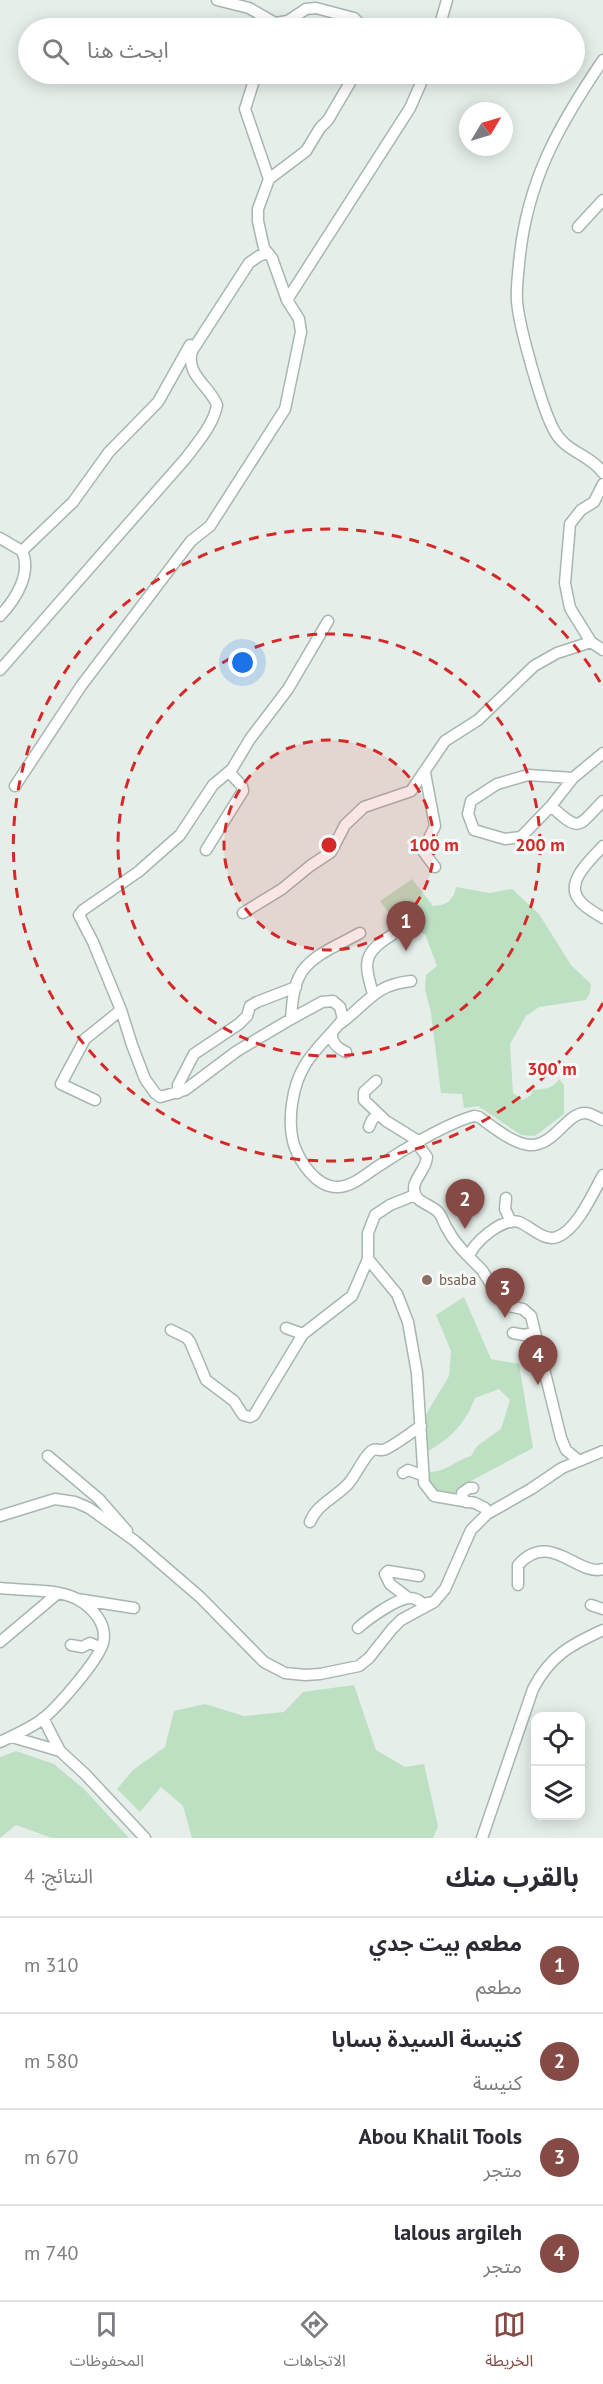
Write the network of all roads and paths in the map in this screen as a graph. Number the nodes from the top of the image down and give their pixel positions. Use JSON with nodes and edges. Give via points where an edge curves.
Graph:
{"nodes":[{"id":1,"x":217,"y":0,"type":"edge"},
{"id":2,"x":447,"y":0,"type":"edge"},
{"id":3,"x":265,"y":17,"type":"edge"},
{"id":4,"x":292,"y":18,"type":"edge"},
{"id":5,"x":354,"y":18,"type":"edge"},
{"id":6,"x":442,"y":18,"type":"edge"},
{"id":7,"x":603,"y":60,"type":"edge"},
{"id":8,"x":253,"y":84,"type":"edge"},
{"id":9,"x":350,"y":84,"type":"edge"},
{"id":10,"x":421,"y":84,"type":"edge"},
{"id":11,"x":268,"y":179,"type":"junction"},
{"id":12,"x":603,"y":200,"type":"edge"},
{"id":13,"x":578,"y":226,"type":"dead end"},
{"id":14,"x":267,"y":253,"type":"junction"},
{"id":15,"x":287,"y":300,"type":"junction"},
{"id":16,"x":222,"y":305,"type":"junction"},
{"id":17,"x":603,"y":473,"type":"edge"},
{"id":18,"x":603,"y":483,"type":"edge"},
{"id":19,"x":0,"y":538,"type":"edge"},
{"id":20,"x":22,"y":551,"type":"junction"},
{"id":21,"x":0,"y":616,"type":"edge"},
{"id":22,"x":328,"y":621,"type":"dead end"},
{"id":23,"x":591,"y":642,"type":"junction"},
{"id":24,"x":603,"y":650,"type":"edge"},
{"id":25,"x":0,"y":670,"type":"edge"},
{"id":26,"x":603,"y":753,"type":"edge"},
{"id":27,"x":229,"y":772,"type":"junction"},
{"id":28,"x":425,"y":773,"type":"junction"},
{"id":29,"x":573,"y":778,"type":"junction"},
{"id":30,"x":15,"y":786,"type":"dead end"},
{"id":31,"x":603,"y":801,"type":"edge"},
{"id":32,"x":551,"y":806,"type":"junction"},
{"id":33,"x":603,"y":846,"type":"edge"},
{"id":34,"x":206,"y":850,"type":"dead end"},
{"id":35,"x":435,"y":867,"type":"dead end"},
{"id":36,"x":243,"y":914,"type":"dead end"},
{"id":37,"x":603,"y":918,"type":"edge"},
{"id":38,"x":360,"y":933,"type":"dead end"},
{"id":39,"x":392,"y":935,"type":"dead end"},
{"id":40,"x":411,"y":981,"type":"dead end"},
{"id":41,"x":296,"y":987,"type":"junction"},
{"id":42,"x":373,"y":994,"type":"junction"},
{"id":43,"x":122,"y":1010,"type":"junction"},
{"id":44,"x":291,"y":1019,"type":"junction"},
{"id":45,"x":340,"y":1023,"type":"junction"},
{"id":46,"x":332,"y":1032,"type":"junction"},
{"id":47,"x":346,"y":1052,"type":"dead end"},
{"id":48,"x":376,"y":1081,"type":"dead end"},
{"id":49,"x":178,"y":1093,"type":"junction"},
{"id":50,"x":95,"y":1100,"type":"dead end"},
{"id":51,"x":378,"y":1114,"type":"junction"},
{"id":52,"x":603,"y":1120,"type":"edge"},
{"id":53,"x":369,"y":1127,"type":"dead end"},
{"id":54,"x":418,"y":1142,"type":"junction"},
{"id":55,"x":603,"y":1175,"type":"edge"},
{"id":56,"x":415,"y":1195,"type":"junction"},
{"id":57,"x":506,"y":1198,"type":"dead end"},
{"id":58,"x":511,"y":1222,"type":"junction"},
{"id":59,"x":469,"y":1257,"type":"junction"},
{"id":60,"x":368,"y":1259,"type":"junction"},
{"id":61,"x":286,"y":1328,"type":"dead end"},
{"id":62,"x":171,"y":1330,"type":"dead end"},
{"id":63,"x":535,"y":1332,"type":"junction"},
{"id":64,"x":513,"y":1333,"type":"dead end"},
{"id":65,"x":303,"y":1334,"type":"junction"},
{"id":66,"x":421,"y":1426,"type":"junction"},
{"id":67,"x":603,"y":1451,"type":"edge"},
{"id":68,"x":48,"y":1456,"type":"dead end"},
{"id":69,"x":578,"y":1460,"type":"junction"},
{"id":70,"x":403,"y":1473,"type":"dead end"},
{"id":71,"x":422,"y":1475,"type":"junction"},
{"id":72,"x":473,"y":1488,"type":"dead end"},
{"id":73,"x":466,"y":1502,"type":"junction"},
{"id":74,"x":487,"y":1514,"type":"junction"},
{"id":75,"x":0,"y":1515,"type":"edge"},
{"id":76,"x":310,"y":1522,"type":"dead end"},
{"id":77,"x":135,"y":1541,"type":"junction"},
{"id":78,"x":603,"y":1569,"type":"edge"},
{"id":79,"x":419,"y":1576,"type":"dead end"},
{"id":80,"x":518,"y":1586,"type":"dead end"},
{"id":81,"x":0,"y":1588,"type":"edge"},
{"id":82,"x":57,"y":1594,"type":"junction"},
{"id":83,"x":407,"y":1597,"type":"junction"},
{"id":84,"x":76,"y":1599,"type":"junction"},
{"id":85,"x":434,"y":1602,"type":"junction"},
{"id":86,"x":591,"y":1605,"type":"dead end"},
{"id":87,"x":134,"y":1608,"type":"dead end"},
{"id":88,"x":603,"y":1608,"type":"edge"},
{"id":89,"x":358,"y":1628,"type":"dead end"},
{"id":90,"x":603,"y":1630,"type":"edge"},
{"id":91,"x":0,"y":1642,"type":"edge"},
{"id":92,"x":71,"y":1645,"type":"dead end"},
{"id":93,"x":101,"y":1648,"type":"junction"},
{"id":94,"x":44,"y":1718,"type":"junction"},
{"id":95,"x":12,"y":1737,"type":"junction"},
{"id":96,"x":0,"y":1742,"type":"edge"},
{"id":97,"x":60,"y":1751,"type":"junction"},
{"id":98,"x":145,"y":1838,"type":"edge"},
{"id":99,"x":482,"y":1838,"type":"edge"}],
"edges":[{"from":1,"to":3,"type":"street","via":[[249,8]]},
{"from":2,"to":6,"type":"street"},
{"from":4,"to":5,"type":"street","via":[[316,8]]},
{"from":7,"to":17,"type":"street","via":[[572,106],[539,171],[527,209],[516,299],[538,387],[555,433]]},
{"from":8,"to":11,"type":"street","via":[[245,109]]},
{"from":9,"to":11,"type":"street","via":[[306,151]]},
{"from":10,"to":15,"type":"street","via":[[410,108]]},
{"from":11,"to":14,"type":"street","via":[[257,213]]},
{"from":12,"to":13,"type":"street"},
{"from":14,"to":15,"type":"street"},
{"from":14,"to":16,"type":"street","via":[[249,263]]},
{"from":15,"to":30,"type":"street","via":[[299,319],[301,332],[285,408],[210,526],[191,541],[88,677]]},
{"from":16,"to":20,"type":"street","via":[[211,312],[158,402],[109,452],[72,502]]},
{"from":16,"to":25,"type":"street","via":[[195,346],[190,361],[197,378],[216,401],[215,414],[186,458]]},
{"from":18,"to":23,"type":"street","via":[[594,502],[573,519],[567,537],[566,594]]},
{"from":19,"to":20,"type":"street"},
{"from":20,"to":21,"type":"street","via":[[26,571]]},
{"from":22,"to":27,"type":"street","via":[[288,689]]},
{"from":23,"to":24,"type":"street"},
{"from":23,"to":28,"type":"street","via":[[557,653],[534,666],[478,720],[445,741]]},
{"from":26,"to":29,"type":"street"},
{"from":27,"to":34,"type":"street","via":[[243,791]]},
{"from":27,"to":43,"type":"street","via":[[213,785],[180,835],[148,865],[79,915]]},
{"from":28,"to":35,"type":"street","via":[[435,826],[423,851]]},
{"from":28,"to":36,"type":"street","via":[[408,793],[364,807],[345,825],[331,852]]},
{"from":29,"to":32,"type":"street"},
{"from":29,"to":32,"type":"street","via":[[528,774],[503,781],[471,801],[468,814],[474,830],[505,839],[521,837]]},
{"from":31,"to":32,"type":"street","via":[[588,819],[578,824],[571,824]]},
{"from":33,"to":37,"type":"street","via":[[578,876],[575,886],[580,901]]},
{"from":38,"to":41,"type":"street","via":[[315,959],[303,971]]},
{"from":39,"to":42,"type":"street","via":[[367,957]]},
{"from":40,"to":42,"type":"street","via":[[392,983]]},
{"from":41,"to":44,"type":"street"},
{"from":41,"to":49,"type":"street","via":[[256,1002],[239,1024],[194,1054],[178,1084]]},
{"from":42,"to":45,"type":"street"},
{"from":43,"to":49,"type":"street","via":[[149,1086],[160,1097]]},
{"from":43,"to":50,"type":"street","via":[[85,1039],[61,1084]]},
{"from":44,"to":45,"type":"street","via":[[321,1002],[333,1001],[342,1011]]},
{"from":44,"to":49,"type":"street"},
{"from":45,"to":46,"type":"street"},
{"from":46,"to":47,"type":"street","via":[[334,1045]]},
{"from":46,"to":54,"type":"street","via":[[301,1072],[293,1103],[293,1142],[313,1175],[326,1186],[345,1186]]},
{"from":48,"to":51,"type":"street","via":[[363,1096]]},
{"from":51,"to":53,"type":"street"},
{"from":51,"to":54,"type":"street"},
{"from":52,"to":54,"type":"street","via":[[586,1113],[578,1115],[543,1143],[527,1145],[474,1116]]},
{"from":54,"to":56,"type":"street","via":[[426,1162],[414,1184]]},
{"from":55,"to":58,"type":"street","via":[[573,1225],[558,1237],[551,1238]]},
{"from":56,"to":59,"type":"street","via":[[441,1215],[450,1234]]},
{"from":56,"to":60,"type":"street","via":[[375,1215],[368,1233]]},
{"from":57,"to":58,"type":"street","via":[[505,1209]]},
{"from":58,"to":59,"type":"street","via":[[487,1234],[471,1249]]},
{"from":59,"to":63,"type":"street","via":[[504,1305],[523,1309],[531,1316]]},
{"from":60,"to":65,"type":"street","via":[[352,1296]]},
{"from":60,"to":66,"type":"street","via":[[397,1294],[408,1322]]},
{"from":61,"to":65,"type":"street"},
{"from":62,"to":65,"type":"street","via":[[190,1342],[211,1386],[250,1417],[274,1385]]},
{"from":63,"to":64,"type":"street"},
{"from":63,"to":69,"type":"street","via":[[561,1438],[566,1450]]},
{"from":66,"to":71,"type":"street"},
{"from":66,"to":76,"type":"street","via":[[386,1449],[369,1453],[350,1483],[314,1512]]},
{"from":67,"to":69,"type":"street"},
{"from":68,"to":77,"type":"street","via":[[99,1499]]},
{"from":69,"to":74,"type":"street"},
{"from":70,"to":71,"type":"street","via":[[408,1470]]},
{"from":71,"to":73,"type":"street","via":[[434,1496]]},
{"from":72,"to":73,"type":"street","via":[[462,1492]]},
{"from":73,"to":74,"type":"street","via":[[481,1505]]},
{"from":74,"to":85,"type":"street","via":[[471,1530],[445,1589]]},
{"from":75,"to":77,"type":"street","via":[[48,1500],[75,1502]]},
{"from":77,"to":85,"type":"street","via":[[200,1597],[253,1653],[285,1673],[320,1674],[358,1666],[401,1620]]},
{"from":78,"to":80,"type":"street","via":[[591,1569],[557,1554],[540,1552],[518,1565]]},
{"from":79,"to":83,"type":"street","via":[[395,1571],[385,1574],[390,1584]]},
{"from":81,"to":82,"type":"street"},
{"from":82,"to":84,"type":"street"},
{"from":82,"to":91,"type":"street"},
{"from":83,"to":85,"type":"street","via":[[423,1604]]},
{"from":83,"to":89,"type":"street"},
{"from":84,"to":87,"type":"street"},
{"from":84,"to":93,"type":"street","via":[[101,1621]]},
{"from":86,"to":88,"type":"street"},
{"from":90,"to":99,"type":"street","via":[[562,1652],[544,1670],[533,1689]]},
{"from":92,"to":93,"type":"street","via":[[82,1647],[90,1642]]},
{"from":93,"to":94,"type":"street"},
{"from":94,"to":95,"type":"street"},
{"from":94,"to":97,"type":"street"},
{"from":95,"to":96,"type":"street"},
{"from":95,"to":97,"type":"street"},
{"from":97,"to":98,"type":"street"}]}
